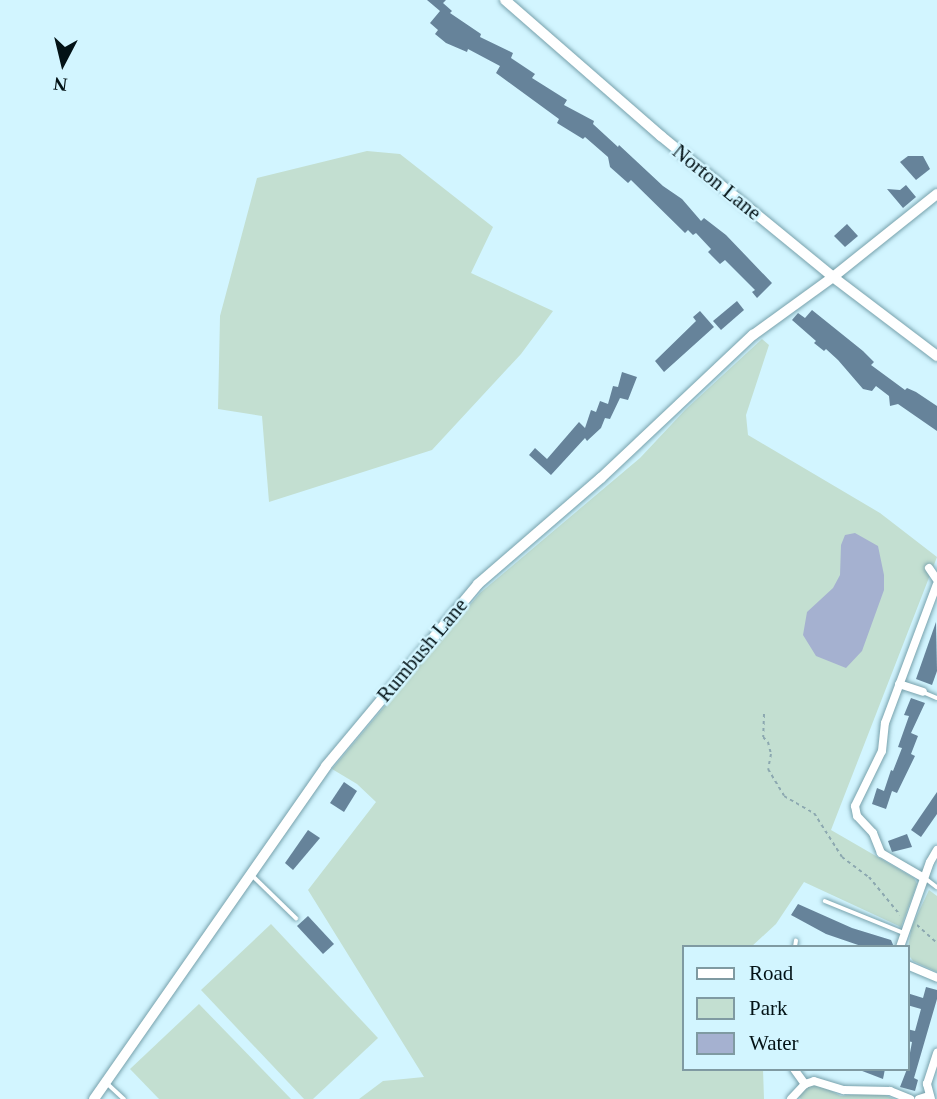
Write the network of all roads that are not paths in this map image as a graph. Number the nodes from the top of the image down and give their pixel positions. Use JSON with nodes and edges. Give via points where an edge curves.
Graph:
{"nodes":[{"id":1,"x":505,"y":0,"type":"edge"},
{"id":2,"x":937,"y":194,"type":"edge"},
{"id":3,"x":833,"y":277,"type":"junction"},
{"id":4,"x":937,"y":356,"type":"edge"},
{"id":5,"x":929,"y":568,"type":"dead end"},
{"id":6,"x":937,"y":582,"type":"edge"},
{"id":7,"x":899,"y":684,"type":"junction"},
{"id":8,"x":923,"y":692,"type":"joint"},
{"id":9,"x":937,"y":698,"type":"edge"},
{"id":10,"x":937,"y":850,"type":"edge"},
{"id":11,"x":251,"y":873,"type":"junction"},
{"id":12,"x":924,"y":878,"type":"junction"},
{"id":13,"x":937,"y":887,"type":"edge"},
{"id":14,"x":825,"y":901,"type":"dead end"},
{"id":15,"x":296,"y":918,"type":"dead end"},
{"id":16,"x":904,"y":933,"type":"junction"},
{"id":17,"x":796,"y":941,"type":"dead end"},
{"id":18,"x":795,"y":945,"type":"edge"},
{"id":19,"x":901,"y":945,"type":"edge"},
{"id":20,"x":909,"y":966,"type":"edge"},
{"id":21,"x":937,"y":978,"type":"edge"},
{"id":22,"x":937,"y":1053,"type":"edge"},
{"id":23,"x":795,"y":1071,"type":"edge"},
{"id":24,"x":106,"y":1082,"type":"junction"},
{"id":25,"x":805,"y":1084,"type":"junction"},
{"id":26,"x":793,"y":1098,"type":"edge"},
{"id":27,"x":930,"y":1098,"type":"edge"},
{"id":28,"x":94,"y":1099,"type":"edge"},
{"id":29,"x":124,"y":1099,"type":"edge"},
{"id":30,"x":910,"y":1099,"type":"edge"},
{"id":31,"x":919,"y":1099,"type":"edge"}],
"edges":[{"from":1,"to":3,"type":"street","name":"Norton Lane"},
{"from":2,"to":3,"type":"street","name":"Rumbush Lane"},
{"from":3,"to":4,"type":"street","name":"Norton Lane"},
{"from":3,"to":11,"type":"street","name":"Rumbush Lane","via":[[752,335],[601,478],[478,584],[326,766]]},
{"from":5,"to":6,"type":"street"},
{"from":6,"to":7,"type":"street"},
{"from":7,"to":8,"type":"street"},
{"from":7,"to":12,"type":"street","via":[[885,723],[882,751],[855,806],[881,853]]},
{"from":8,"to":9,"type":"lane"},
{"from":10,"to":12,"type":"street"},
{"from":11,"to":15,"type":"lane"},
{"from":11,"to":24,"type":"street","name":"Rumbush Lane"},
{"from":12,"to":13,"type":"lane"},
{"from":12,"to":16,"type":"street"},
{"from":14,"to":16,"type":"lane"},
{"from":16,"to":19,"type":"street"},
{"from":17,"to":18,"type":"lane"},
{"from":20,"to":21,"type":"street"},
{"from":22,"to":27,"type":"street","via":[[927,1084]]},
{"from":23,"to":25,"type":"street"},
{"from":24,"to":28,"type":"street","name":"Rumbush Lane"},
{"from":24,"to":29,"type":"lane"},
{"from":25,"to":26,"type":"street"},
{"from":25,"to":30,"type":"street","via":[[822,1081],[851,1091],[874,1088]]},
{"from":27,"to":31,"type":"street"}]}
